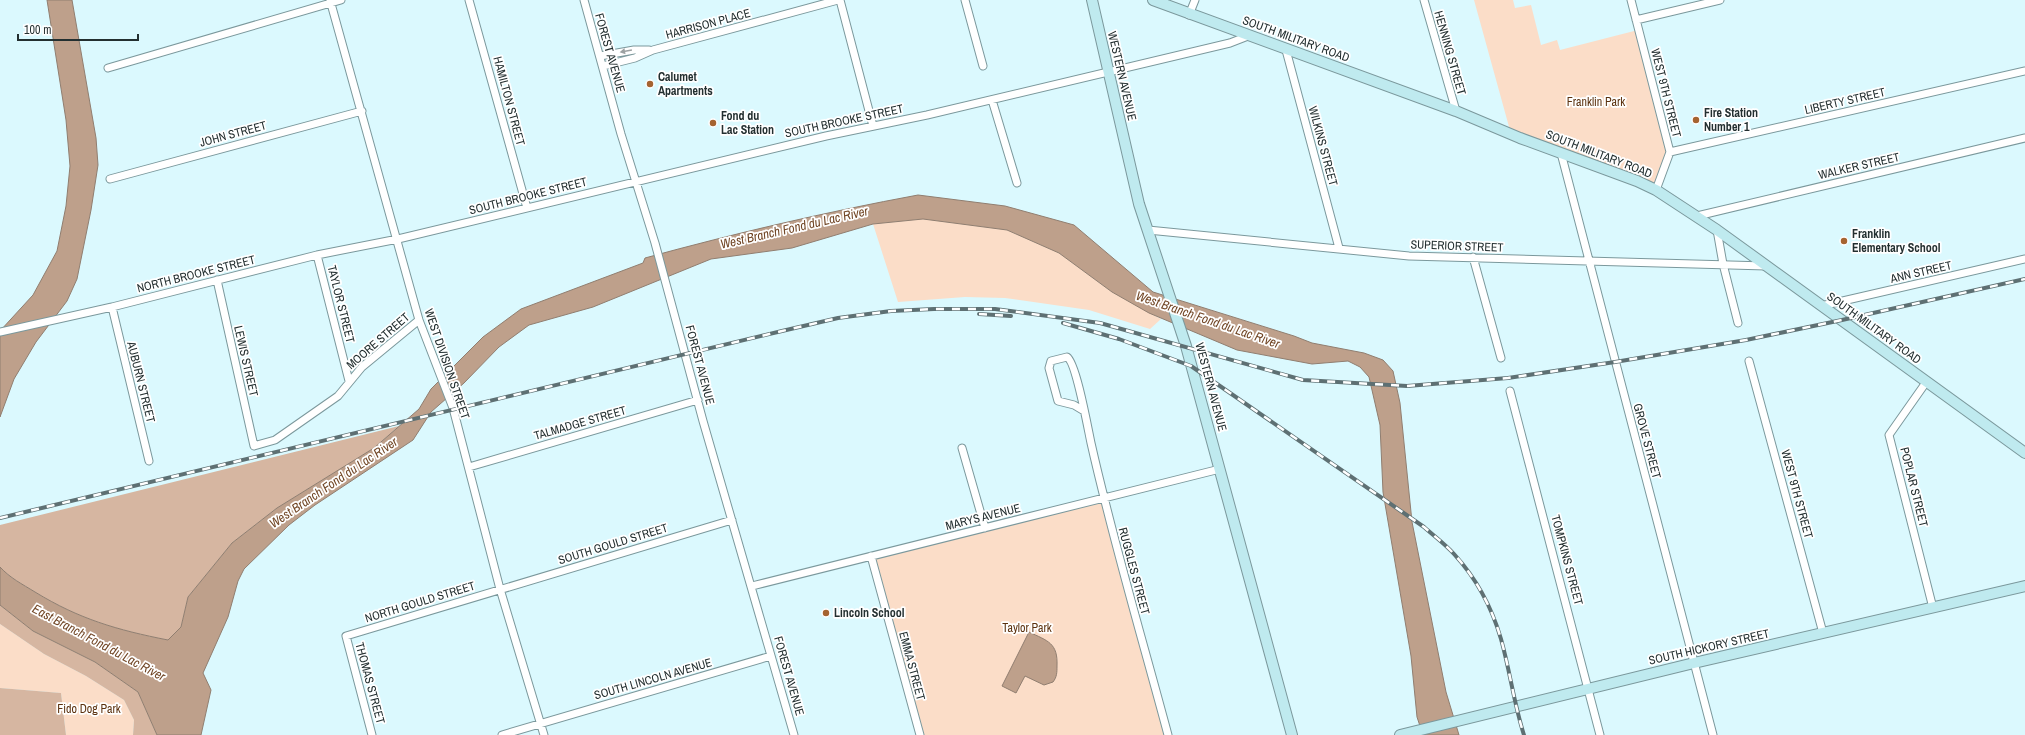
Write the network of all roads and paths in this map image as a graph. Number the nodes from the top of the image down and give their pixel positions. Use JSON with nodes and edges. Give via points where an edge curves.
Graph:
{"nodes":[{"id":1,"x":341,"y":0,"type":"edge"},
{"id":2,"x":469,"y":0,"type":"edge"},
{"id":3,"x":584,"y":0,"type":"edge"},
{"id":4,"x":839,"y":0,"type":"edge"},
{"id":5,"x":964,"y":0,"type":"edge"},
{"id":6,"x":1092,"y":0,"type":"edge"},
{"id":7,"x":1153,"y":0,"type":"edge"},
{"id":8,"x":1195,"y":0,"type":"edge"},
{"id":9,"x":1424,"y":0,"type":"edge"},
{"id":10,"x":1631,"y":0,"type":"edge"},
{"id":11,"x":1720,"y":0,"type":"edge"},
{"id":12,"x":330,"y":1,"type":"edge"},
{"id":13,"x":1189,"y":14,"type":"junction"},
{"id":14,"x":1636,"y":20,"type":"junction"},
{"id":15,"x":1248,"y":36,"type":"junction"},
{"id":16,"x":653,"y":50,"type":"junction"},
{"id":17,"x":1286,"y":50,"type":"junction"},
{"id":18,"x":600,"y":56,"type":"junction"},
{"id":19,"x":603,"y":66,"type":"junction"},
{"id":20,"x":983,"y":66,"type":"dead end"},
{"id":21,"x":108,"y":68,"type":"dead end"},
{"id":22,"x":1108,"y":71,"type":"junction"},
{"id":23,"x":2025,"y":71,"type":"edge"},
{"id":24,"x":992,"y":100,"type":"junction"},
{"id":25,"x":362,"y":111,"type":"junction"},
{"id":26,"x":1456,"y":111,"type":"junction"},
{"id":27,"x":874,"y":126,"type":"junction"},
{"id":28,"x":2025,"y":138,"type":"edge"},
{"id":29,"x":1670,"y":152,"type":"junction"},
{"id":30,"x":1561,"y":153,"type":"junction"},
{"id":31,"x":110,"y":179,"type":"dead end"},
{"id":32,"x":636,"y":181,"type":"junction"},
{"id":33,"x":1017,"y":183,"type":"dead end"},
{"id":34,"x":1656,"y":190,"type":"junction"},
{"id":35,"x":527,"y":208,"type":"junction"},
{"id":36,"x":1697,"y":216,"type":"junction"},
{"id":37,"x":1148,"y":230,"type":"junction"},
{"id":38,"x":1717,"y":230,"type":"junction"},
{"id":39,"x":398,"y":239,"type":"junction"},
{"id":40,"x":1339,"y":248,"type":"junction"},
{"id":41,"x":317,"y":255,"type":"junction"},
{"id":42,"x":1473,"y":257,"type":"junction"},
{"id":43,"x":2025,"y":259,"type":"edge"},
{"id":44,"x":1588,"y":261,"type":"junction"},
{"id":45,"x":1723,"y":264,"type":"junction"},
{"id":46,"x":1766,"y":266,"type":"junction"},
{"id":47,"x":216,"y":280,"type":"junction"},
{"id":48,"x":1821,"y":306,"type":"junction"},
{"id":49,"x":112,"y":307,"type":"junction"},
{"id":50,"x":419,"y":320,"type":"junction"},
{"id":51,"x":1738,"y":323,"type":"dead end"},
{"id":52,"x":0,"y":332,"type":"edge"},
{"id":53,"x":1501,"y":358,"type":"dead end"},
{"id":54,"x":1749,"y":361,"type":"dead end"},
{"id":55,"x":349,"y":381,"type":"junction"},
{"id":56,"x":1927,"y":382,"type":"junction"},
{"id":57,"x":1510,"y":391,"type":"dead end"},
{"id":58,"x":698,"y":400,"type":"junction"},
{"id":59,"x":1084,"y":411,"type":"junction"},
{"id":60,"x":254,"y":446,"type":"joint"},
{"id":61,"x":962,"y":448,"type":"dead end"},
{"id":62,"x":2025,"y":453,"type":"edge"},
{"id":63,"x":149,"y":461,"type":"dead end"},
{"id":64,"x":469,"y":467,"type":"junction"},
{"id":65,"x":1220,"y":469,"type":"junction"},
{"id":66,"x":1103,"y":499,"type":"junction"},
{"id":67,"x":732,"y":520,"type":"junction"},
{"id":68,"x":985,"y":528,"type":"junction"},
{"id":69,"x":871,"y":556,"type":"junction"},
{"id":70,"x":752,"y":586,"type":"junction"},
{"id":71,"x":2025,"y":586,"type":"edge"},
{"id":72,"x":500,"y":589,"type":"junction"},
{"id":73,"x":1933,"y":608,"type":"junction"},
{"id":74,"x":1823,"y":633,"type":"junction"},
{"id":75,"x":346,"y":636,"type":"joint"},
{"id":76,"x":772,"y":656,"type":"junction"},
{"id":77,"x":1694,"y":663,"type":"junction"},
{"id":78,"x":1589,"y":689,"type":"junction"},
{"id":79,"x":540,"y":724,"type":"junction"},
{"id":80,"x":372,"y":735,"type":"edge"},
{"id":81,"x":502,"y":735,"type":"edge"},
{"id":82,"x":544,"y":735,"type":"edge"},
{"id":83,"x":794,"y":735,"type":"edge"},
{"id":84,"x":920,"y":735,"type":"edge"},
{"id":85,"x":1168,"y":735,"type":"edge"},
{"id":86,"x":1292,"y":735,"type":"edge"},
{"id":87,"x":1400,"y":735,"type":"edge"},
{"id":88,"x":1600,"y":735,"type":"edge"},
{"id":89,"x":1713,"y":735,"type":"edge"}],
"edges":[{"from":1,"to":12,"type":"street"},
{"from":2,"to":35,"type":"street","name":"HAMILTON STREET"},
{"from":3,"to":18,"type":"street","name":"FOREST AVENUE"},
{"from":4,"to":16,"type":"street","name":"HARRISON PLACE"},
{"from":4,"to":27,"type":"street"},
{"from":5,"to":20,"type":"street"},
{"from":6,"to":22,"type":"street","name":"WESTERN AVENUE"},
{"from":7,"to":13,"type":"street","name":"SOUTH MILITARY ROAD"},
{"from":8,"to":13,"type":"street"},
{"from":9,"to":26,"type":"street","name":"HENNING STREET"},
{"from":10,"to":14,"type":"street","name":"WEST 9TH STREET"},
{"from":11,"to":14,"type":"street"},
{"from":12,"to":21,"type":"street"},
{"from":12,"to":25,"type":"street","name":"WEST DIVISION STREET"},
{"from":13,"to":15,"type":"street","name":"SOUTH MILITARY ROAD"},
{"from":14,"to":29,"type":"street","name":"WEST 9TH STREET"},
{"from":15,"to":17,"type":"street","name":"SOUTH MILITARY ROAD"},
{"from":15,"to":22,"type":"street","name":"SOUTH BROOKE STREET","via":[[1230,43]]},
{"from":16,"to":18,"type":"street","name":"HARRISON PLACE","one_way":true,"via":[[634,50]]},
{"from":16,"to":19,"type":"street","name":"HARRISON PLACE","via":[[635,58]]},
{"from":17,"to":26,"type":"street","name":"SOUTH MILITARY ROAD"},
{"from":17,"to":40,"type":"street","name":"WILKINS STREET"},
{"from":18,"to":19,"type":"street","name":"FOREST AVENUE"},
{"from":19,"to":32,"type":"street","name":"FOREST AVENUE"},
{"from":22,"to":24,"type":"street","name":"SOUTH BROOKE STREET"},
{"from":22,"to":37,"type":"street","name":"WESTERN AVENUE","via":[[1139,204]]},
{"from":23,"to":29,"type":"street","name":"LIBERTY STREET"},
{"from":24,"to":27,"type":"street","name":"SOUTH BROOKE STREET"},
{"from":24,"to":33,"type":"street"},
{"from":25,"to":31,"type":"street","name":"JOHN STREET"},
{"from":25,"to":39,"type":"street","name":"WEST DIVISION STREET"},
{"from":26,"to":30,"type":"street","name":"SOUTH MILITARY ROAD"},
{"from":27,"to":32,"type":"street","name":"SOUTH BROOKE STREET"},
{"from":28,"to":36,"type":"street","name":"WALKER STREET"},
{"from":29,"to":34,"type":"street","name":"WEST 9TH STREET"},
{"from":30,"to":34,"type":"street","name":"SOUTH MILITARY ROAD"},
{"from":30,"to":44,"type":"street","name":"GROVE STREET"},
{"from":32,"to":35,"type":"street","name":"SOUTH BROOKE STREET"},
{"from":32,"to":58,"type":"street","name":"FOREST AVENUE"},
{"from":34,"to":36,"type":"street","name":"SOUTH MILITARY ROAD"},
{"from":35,"to":39,"type":"street","name":"SOUTH BROOKE STREET"},
{"from":36,"to":38,"type":"street","name":"SOUTH MILITARY ROAD"},
{"from":37,"to":40,"type":"street","name":"SUPERIOR STREET"},
{"from":37,"to":65,"type":"street","name":"WESTERN AVENUE","via":[[1183,334]]},
{"from":38,"to":45,"type":"street"},
{"from":38,"to":46,"type":"street","name":"SOUTH MILITARY ROAD"},
{"from":39,"to":41,"type":"street","name":"NORTH BROOKE STREET"},
{"from":39,"to":50,"type":"street","name":"WEST DIVISION STREET"},
{"from":40,"to":42,"type":"street","name":"SUPERIOR STREET","via":[[1409,256]]},
{"from":41,"to":47,"type":"street","name":"NORTH BROOKE STREET"},
{"from":41,"to":55,"type":"street","name":"TAYLOR STREET"},
{"from":42,"to":44,"type":"street","name":"SUPERIOR STREET"},
{"from":42,"to":53,"type":"street"},
{"from":43,"to":48,"type":"street","name":"ANN STREET"},
{"from":44,"to":45,"type":"street","name":"SUPERIOR STREET"},
{"from":44,"to":77,"type":"street","name":"GROVE STREET"},
{"from":45,"to":46,"type":"street","name":"SUPERIOR STREET"},
{"from":45,"to":51,"type":"street"},
{"from":46,"to":48,"type":"street","name":"SOUTH MILITARY ROAD"},
{"from":47,"to":49,"type":"street","name":"NORTH BROOKE STREET"},
{"from":47,"to":60,"type":"street","name":"LEWIS STREET"},
{"from":48,"to":56,"type":"street","name":"SOUTH MILITARY ROAD"},
{"from":49,"to":52,"type":"street","name":"NORTH BROOKE STREET"},
{"from":49,"to":63,"type":"street","name":"AUBURN STREET"},
{"from":50,"to":55,"type":"street","name":"MOORE STREET","via":[[362,367]]},
{"from":50,"to":64,"type":"street","name":"WEST DIVISION STREET","via":[[452,403]]},
{"from":54,"to":74,"type":"street","name":"WEST 9TH STREET"},
{"from":55,"to":60,"type":"street","name":"MOORE STREET","via":[[338,396],[275,440]]},
{"from":56,"to":62,"type":"street","name":"SOUTH MILITARY ROAD"},
{"from":56,"to":73,"type":"street","name":"POPLAR STREET","via":[[1889,435]]},
{"from":57,"to":78,"type":"street","name":"TOMPKINS STREET"},
{"from":58,"to":64,"type":"street","name":"TALMADGE STREET"},
{"from":58,"to":67,"type":"street","name":"FOREST AVENUE"},
{"from":59,"to":59,"type":"street","name":"RUGGLES STREET","via":[[1071,359],[1067,357],[1051,361],[1049,368],[1058,401],[1074,405]]},
{"from":59,"to":66,"type":"street","name":"RUGGLES STREET"},
{"from":61,"to":68,"type":"street"},
{"from":64,"to":72,"type":"street","name":"WEST DIVISION STREET"},
{"from":65,"to":66,"type":"street","name":"MARYS AVENUE"},
{"from":65,"to":86,"type":"street","name":"WESTERN AVENUE"},
{"from":66,"to":68,"type":"street","name":"MARYS AVENUE"},
{"from":66,"to":85,"type":"street","name":"RUGGLES STREET"},
{"from":67,"to":70,"type":"street","name":"FOREST AVENUE"},
{"from":67,"to":72,"type":"street","name":"SOUTH GOULD STREET"},
{"from":68,"to":69,"type":"street","name":"MARYS AVENUE"},
{"from":69,"to":70,"type":"street","name":"MARYS AVENUE"},
{"from":69,"to":84,"type":"street","name":"EMMA STREET"},
{"from":70,"to":76,"type":"street","name":"FOREST AVENUE"},
{"from":71,"to":73,"type":"street","name":"SOUTH HICKORY STREET"},
{"from":72,"to":75,"type":"street","name":"NORTH GOULD STREET"},
{"from":72,"to":79,"type":"street","name":"WEST DIVISION STREET"},
{"from":73,"to":74,"type":"street","name":"SOUTH HICKORY STREET"},
{"from":74,"to":77,"type":"street","name":"SOUTH HICKORY STREET"},
{"from":75,"to":80,"type":"street","name":"THOMAS STREET"},
{"from":76,"to":79,"type":"street","name":"SOUTH LINCOLN AVENUE"},
{"from":76,"to":83,"type":"street","name":"FOREST AVENUE"},
{"from":77,"to":78,"type":"street","name":"SOUTH HICKORY STREET"},
{"from":77,"to":89,"type":"street","name":"GROVE STREET"},
{"from":78,"to":87,"type":"street","name":"SOUTH HICKORY STREET"},
{"from":78,"to":88,"type":"street","name":"TOMPKINS STREET"},
{"from":79,"to":81,"type":"street","name":"SOUTH LINCOLN AVENUE"},
{"from":79,"to":82,"type":"street","name":"WEST DIVISION STREET"}]}
